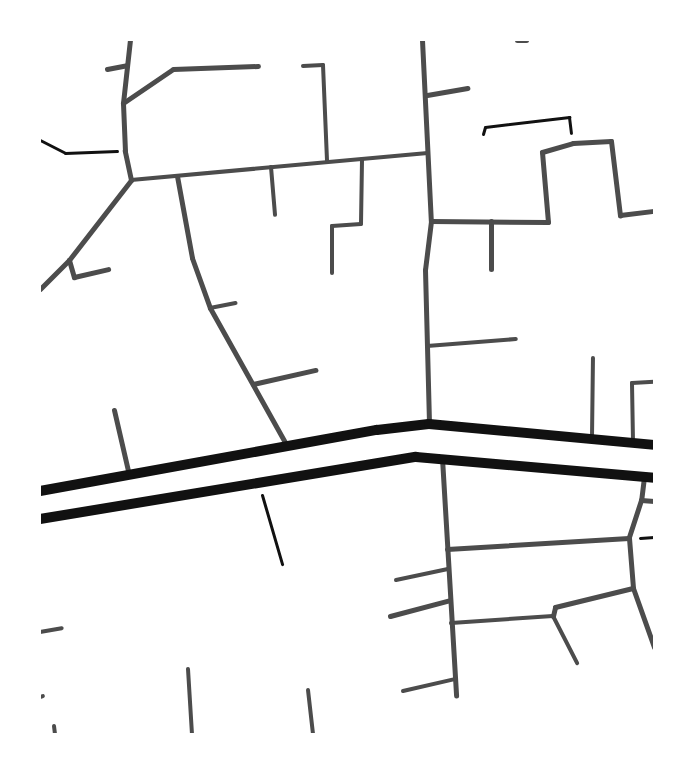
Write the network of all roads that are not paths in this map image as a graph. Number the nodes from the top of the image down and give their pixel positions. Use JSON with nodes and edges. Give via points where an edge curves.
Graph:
{"nodes":[{"id":1,"x":130,"y":40,"type":"edge"},
{"id":2,"x":422,"y":40,"type":"edge"},
{"id":3,"x":517,"y":40,"type":"edge"},
{"id":4,"x":526,"y":40,"type":"edge"},
{"id":5,"x":127,"y":65,"type":"junction"},
{"id":6,"x":258,"y":66,"type":"dead end"},
{"id":7,"x":303,"y":66,"type":"dead end"},
{"id":8,"x":107,"y":68,"type":"dead end"},
{"id":9,"x":467,"y":88,"type":"dead end"},
{"id":10,"x":427,"y":95,"type":"junction"},
{"id":11,"x":123,"y":103,"type":"junction"},
{"id":12,"x":428,"y":153,"type":"junction"},
{"id":13,"x":362,"y":159,"type":"junction"},
{"id":14,"x":327,"y":162,"type":"junction"},
{"id":15,"x":271,"y":167,"type":"junction"},
{"id":16,"x":177,"y":176,"type":"junction"},
{"id":17,"x":131,"y":180,"type":"junction"},
{"id":18,"x":654,"y":211,"type":"edge"},
{"id":19,"x":275,"y":215,"type":"dead end"},
{"id":20,"x":431,"y":221,"type":"junction"},
{"id":21,"x":491,"y":221,"type":"junction"},
{"id":22,"x":69,"y":260,"type":"junction"},
{"id":23,"x":108,"y":269,"type":"dead end"},
{"id":24,"x":491,"y":269,"type":"dead end"},
{"id":25,"x":332,"y":273,"type":"dead end"},
{"id":26,"x":40,"y":289,"type":"edge"},
{"id":27,"x":236,"y":303,"type":"dead end"},
{"id":28,"x":210,"y":308,"type":"junction"},
{"id":29,"x":516,"y":339,"type":"dead end"},
{"id":30,"x":427,"y":346,"type":"junction"},
{"id":31,"x":593,"y":358,"type":"dead end"},
{"id":32,"x":315,"y":370,"type":"dead end"},
{"id":33,"x":654,"y":382,"type":"edge"},
{"id":34,"x":253,"y":384,"type":"junction"},
{"id":35,"x":114,"y":410,"type":"dead end"},
{"id":36,"x":429,"y":424,"type":"junction"},
{"id":37,"x":592,"y":439,"type":"junction"},
{"id":38,"x":633,"y":443,"type":"junction"},
{"id":39,"x":654,"y":445,"type":"edge"},
{"id":40,"x":287,"y":446,"type":"junction"},
{"id":41,"x":442,"y":458,"type":"junction"},
{"id":42,"x":129,"y":475,"type":"junction"},
{"id":43,"x":649,"y":477,"type":"edge"},
{"id":44,"x":40,"y":491,"type":"edge"},
{"id":45,"x":641,"y":500,"type":"junction"},
{"id":46,"x":654,"y":501,"type":"edge"},
{"id":47,"x":40,"y":519,"type":"edge"},
{"id":48,"x":629,"y":538,"type":"junction"},
{"id":49,"x":447,"y":549,"type":"junction"},
{"id":50,"x":448,"y":569,"type":"junction"},
{"id":51,"x":396,"y":580,"type":"dead end"},
{"id":52,"x":633,"y":588,"type":"junction"},
{"id":53,"x":450,"y":600,"type":"junction"},
{"id":54,"x":390,"y":616,"type":"dead end"},
{"id":55,"x":553,"y":616,"type":"junction"},
{"id":56,"x":451,"y":623,"type":"junction"},
{"id":57,"x":62,"y":628,"type":"dead end"},
{"id":58,"x":40,"y":632,"type":"edge"},
{"id":59,"x":654,"y":647,"type":"edge"},
{"id":60,"x":577,"y":663,"type":"dead end"},
{"id":61,"x":188,"y":669,"type":"dead end"},
{"id":62,"x":455,"y":679,"type":"junction"},
{"id":63,"x":308,"y":690,"type":"dead end"},
{"id":64,"x":404,"y":691,"type":"dead end"},
{"id":65,"x":456,"y":696,"type":"dead end"},
{"id":66,"x":54,"y":726,"type":"dead end"},
{"id":67,"x":55,"y":734,"type":"edge"},
{"id":68,"x":192,"y":734,"type":"edge"},
{"id":69,"x":313,"y":734,"type":"edge"}],
"edges":[{"from":1,"to":5,"type":"street"},
{"from":2,"to":10,"type":"street"},
{"from":3,"to":4,"type":"street"},
{"from":5,"to":8,"type":"street"},
{"from":5,"to":11,"type":"street"},
{"from":6,"to":11,"type":"street","via":[[173,69]]},
{"from":7,"to":14,"type":"lane","via":[[323,65]]},
{"from":9,"to":10,"type":"street"},
{"from":10,"to":12,"type":"street"},
{"from":11,"to":17,"type":"street","via":[[125,151]]},
{"from":12,"to":13,"type":"lane"},
{"from":12,"to":20,"type":"street"},
{"from":13,"to":14,"type":"lane"},
{"from":13,"to":25,"type":"lane","via":[[361,224],[332,226]]},
{"from":14,"to":15,"type":"lane"},
{"from":15,"to":16,"type":"lane"},
{"from":15,"to":19,"type":"lane"},
{"from":16,"to":17,"type":"lane"},
{"from":16,"to":28,"type":"street","via":[[192,258]]},
{"from":17,"to":22,"type":"street"},
{"from":18,"to":21,"type":"street","via":[[620,216],[611,141],[573,143],[542,152],[548,222]]},
{"from":20,"to":21,"type":"street"},
{"from":20,"to":30,"type":"street","via":[[425,270]]},
{"from":21,"to":24,"type":"street"},
{"from":22,"to":23,"type":"street","via":[[74,277]]},
{"from":22,"to":26,"type":"street"},
{"from":27,"to":28,"type":"lane"},
{"from":28,"to":34,"type":"street"},
{"from":29,"to":30,"type":"lane"},
{"from":30,"to":36,"type":"street"},
{"from":31,"to":37,"type":"lane"},
{"from":32,"to":34,"type":"street"},
{"from":33,"to":38,"type":"lane","via":[[632,383]]},
{"from":34,"to":40,"type":"street"},
{"from":35,"to":42,"type":"street"},
{"from":36,"to":37,"type":"main road"},
{"from":36,"to":40,"type":"main road"},
{"from":37,"to":38,"type":"main road"},
{"from":38,"to":39,"type":"main road"},
{"from":40,"to":42,"type":"main road"},
{"from":41,"to":43,"type":"main road"},
{"from":41,"to":47,"type":"main road","via":[[416,458]]},
{"from":41,"to":49,"type":"street"},
{"from":42,"to":44,"type":"main road"},
{"from":43,"to":45,"type":"street"},
{"from":45,"to":46,"type":"street"},
{"from":45,"to":48,"type":"street"},
{"from":48,"to":49,"type":"street"},
{"from":48,"to":52,"type":"street"},
{"from":49,"to":50,"type":"street"},
{"from":50,"to":51,"type":"lane"},
{"from":50,"to":53,"type":"street"},
{"from":52,"to":55,"type":"street","via":[[556,607]]},
{"from":52,"to":59,"type":"street"},
{"from":53,"to":54,"type":"street"},
{"from":53,"to":56,"type":"street"},
{"from":55,"to":56,"type":"lane"},
{"from":55,"to":60,"type":"lane"},
{"from":56,"to":62,"type":"street"},
{"from":57,"to":58,"type":"lane"},
{"from":61,"to":68,"type":"lane"},
{"from":62,"to":64,"type":"lane"},
{"from":62,"to":65,"type":"street"},
{"from":63,"to":69,"type":"lane"},
{"from":66,"to":67,"type":"lane"}]}
